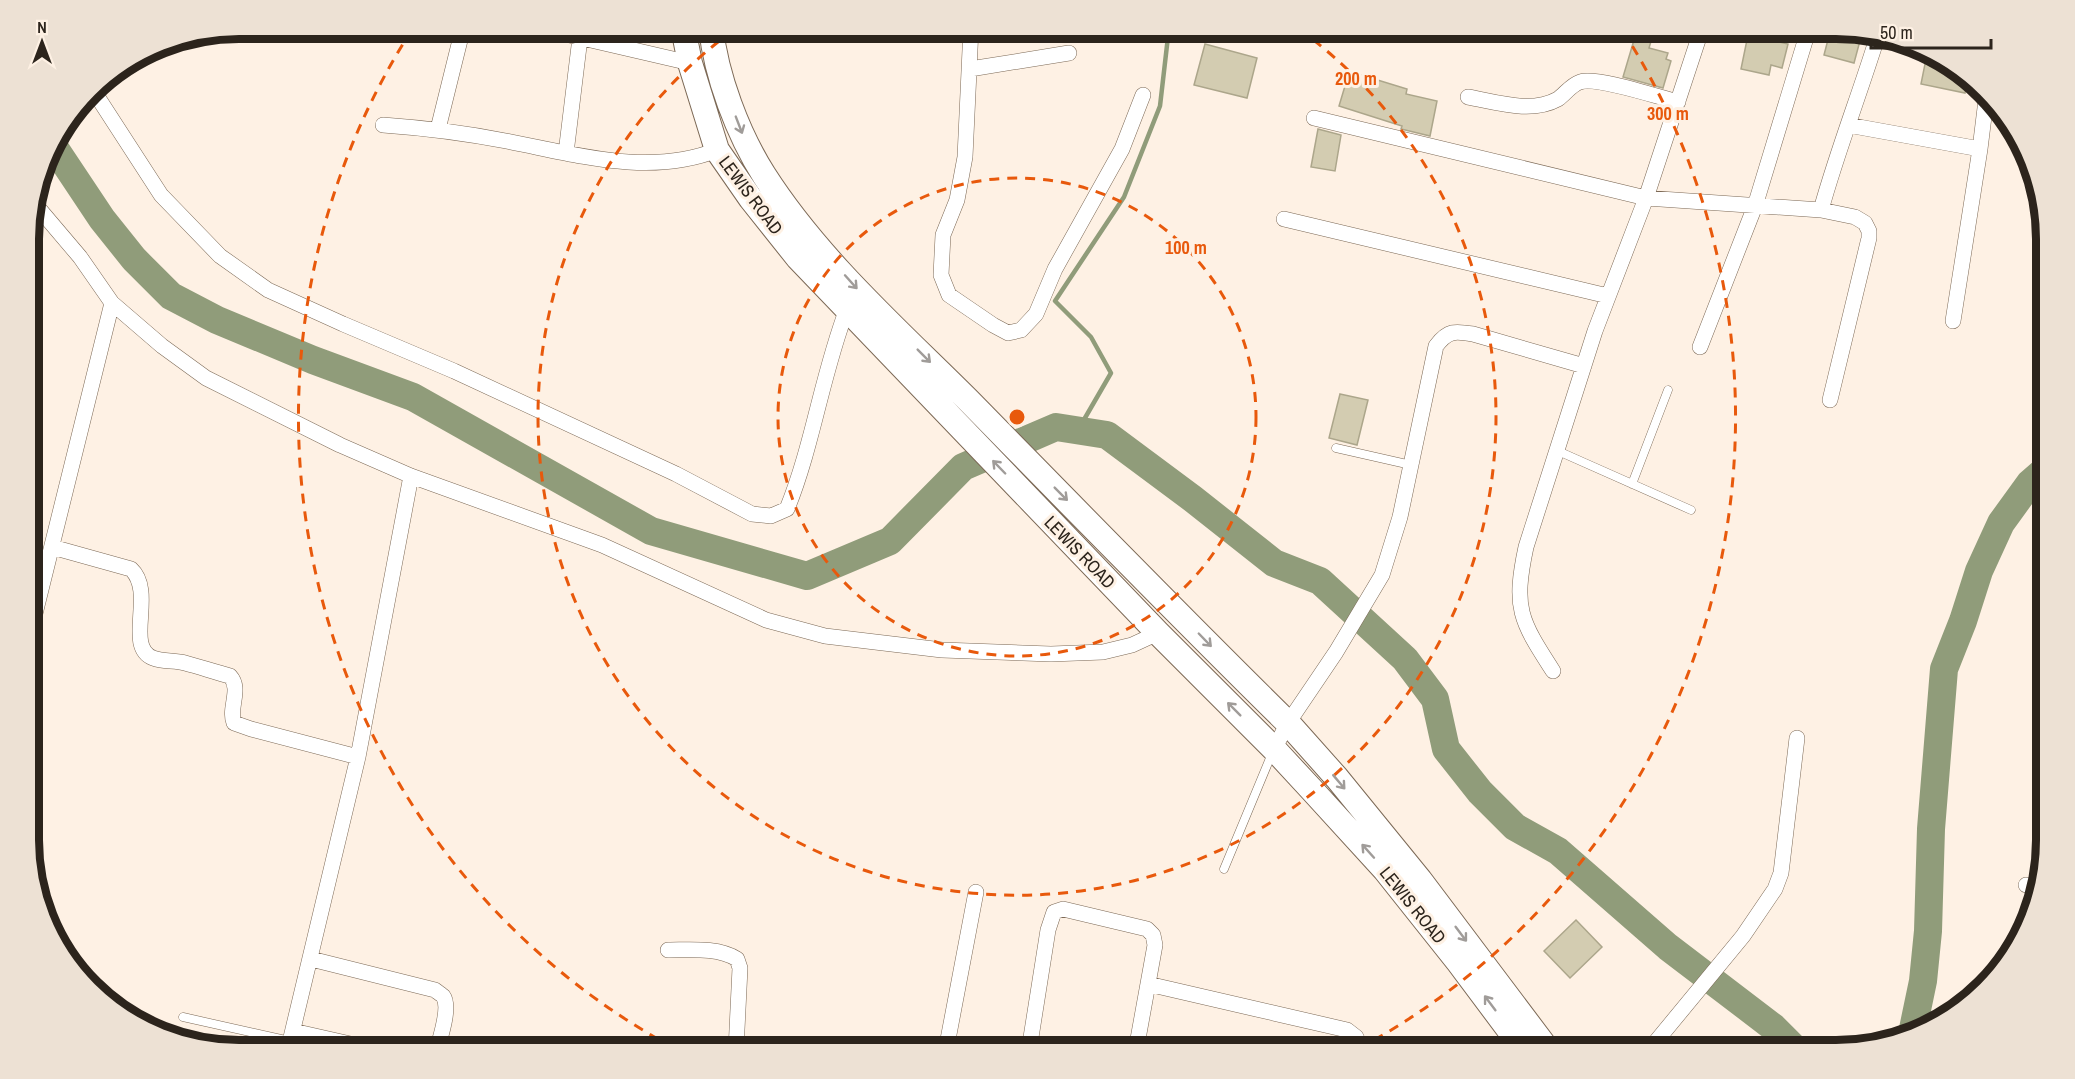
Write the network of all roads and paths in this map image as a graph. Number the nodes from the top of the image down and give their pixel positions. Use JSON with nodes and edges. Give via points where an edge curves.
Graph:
{"nodes":[{"id":1,"x":461,"y":39,"type":"edge"},
{"id":2,"x":580,"y":39,"type":"edge"},
{"id":3,"x":584,"y":39,"type":"edge"},
{"id":4,"x":685,"y":39,"type":"edge"},
{"id":5,"x":713,"y":39,"type":"edge"},
{"id":6,"x":971,"y":39,"type":"edge"},
{"id":7,"x":1698,"y":39,"type":"edge"},
{"id":8,"x":1806,"y":39,"type":"edge"},
{"id":9,"x":1875,"y":44,"type":"edge"},
{"id":10,"x":1069,"y":53,"type":"dead end"},
{"id":11,"x":690,"y":63,"type":"junction"},
{"id":12,"x":970,"y":69,"type":"junction"},
{"id":13,"x":724,"y":85,"type":"junction"},
{"id":14,"x":698,"y":92,"type":"junction"},
{"id":15,"x":1143,"y":95,"type":"dead end"},
{"id":16,"x":1468,"y":97,"type":"dead end"},
{"id":17,"x":98,"y":98,"type":"edge"},
{"id":18,"x":1678,"y":102,"type":"junction"},
{"id":19,"x":1985,"y":106,"type":"edge"},
{"id":20,"x":1314,"y":118,"type":"dead end"},
{"id":21,"x":383,"y":125,"type":"dead end"},
{"id":22,"x":1848,"y":125,"type":"junction"},
{"id":23,"x":438,"y":129,"type":"junction"},
{"id":24,"x":1980,"y":149,"type":"junction"},
{"id":25,"x":717,"y":150,"type":"junction"},
{"id":26,"x":566,"y":153,"type":"junction"},
{"id":27,"x":1646,"y":198,"type":"junction"},
{"id":28,"x":1755,"y":206,"type":"junction"},
{"id":29,"x":1821,"y":210,"type":"junction"},
{"id":30,"x":41,"y":212,"type":"edge"},
{"id":31,"x":1284,"y":219,"type":"dead end"},
{"id":32,"x":1608,"y":296,"type":"junction"},
{"id":33,"x":112,"y":303,"type":"junction"},
{"id":34,"x":848,"y":309,"type":"junction"},
{"id":35,"x":874,"y":321,"type":"junction"},
{"id":36,"x":1953,"y":321,"type":"dead end"},
{"id":37,"x":1700,"y":347,"type":"dead end"},
{"id":38,"x":1584,"y":366,"type":"junction"},
{"id":39,"x":1668,"y":390,"type":"dead end"},
{"id":40,"x":1830,"y":400,"type":"dead end"},
{"id":41,"x":1336,"y":448,"type":"dead end"},
{"id":42,"x":1558,"y":451,"type":"junction"},
{"id":43,"x":1411,"y":465,"type":"junction"},
{"id":44,"x":411,"y":476,"type":"junction"},
{"id":45,"x":1632,"y":484,"type":"junction"},
{"id":46,"x":1691,"y":510,"type":"dead end"},
{"id":47,"x":52,"y":547,"type":"junction"},
{"id":48,"x":39,"y":598,"type":"edge"},
{"id":49,"x":1158,"y":633,"type":"junction"},
{"id":50,"x":1553,"y":671,"type":"dead end"},
{"id":51,"x":1288,"y":723,"type":"junction"},
{"id":52,"x":1797,"y":738,"type":"dead end"},
{"id":53,"x":1274,"y":748,"type":"junction"},
{"id":54,"x":358,"y":757,"type":"junction"},
{"id":55,"x":1224,"y":869,"type":"dead end"},
{"id":56,"x":976,"y":892,"type":"dead end"},
{"id":57,"x":668,"y":950,"type":"dead end"},
{"id":58,"x":311,"y":959,"type":"junction"},
{"id":59,"x":1148,"y":984,"type":"junction"},
{"id":60,"x":183,"y":1017,"type":"dead end"},
{"id":61,"x":286,"y":1040,"type":"edge"},
{"id":62,"x":290,"y":1040,"type":"edge"},
{"id":63,"x":439,"y":1040,"type":"edge"},
{"id":64,"x":736,"y":1040,"type":"edge"},
{"id":65,"x":948,"y":1040,"type":"edge"},
{"id":66,"x":1031,"y":1040,"type":"edge"},
{"id":67,"x":1138,"y":1040,"type":"edge"},
{"id":68,"x":1357,"y":1040,"type":"edge"},
{"id":69,"x":1517,"y":1040,"type":"edge"},
{"id":70,"x":1540,"y":1040,"type":"edge"},
{"id":71,"x":1658,"y":1040,"type":"edge"}],
"edges":[{"from":1,"to":23,"type":"street"},
{"from":2,"to":26,"type":"street"},
{"from":3,"to":11,"type":"street"},
{"from":4,"to":11,"type":"main road","name":"LEWIS ROAD"},
{"from":5,"to":13,"type":"main road","name":"LEWIS ROAD"},
{"from":6,"to":12,"type":"street"},
{"from":7,"to":18,"type":"street"},
{"from":8,"to":28,"type":"street"},
{"from":9,"to":22,"type":"street"},
{"from":10,"to":12,"type":"street"},
{"from":11,"to":14,"type":"main road","name":"LEWIS ROAD"},
{"from":12,"to":15,"type":"street","via":[[965,157],[957,200],[944,235],[941,275],[949,295],[1008,333],[1022,330],[1036,314],[1055,269],[1122,149]]},
{"from":13,"to":14,"type":"main road"},
{"from":13,"to":35,"type":"main road","name":"LEWIS ROAD","one_way":true,"via":[[743,137],[762,173],[787,209],[851,282]]},
{"from":14,"to":25,"type":"main road","name":"LEWIS ROAD"},
{"from":16,"to":18,"type":"street","via":[[1525,107],[1558,99],[1580,81],[1596,81]]},
{"from":17,"to":34,"type":"street","via":[[161,195],[220,256],[268,290],[475,380],[752,514],[771,516],[787,509]]},
{"from":18,"to":27,"type":"street"},
{"from":19,"to":24,"type":"street"},
{"from":20,"to":27,"type":"street"},
{"from":21,"to":23,"type":"street"},
{"from":22,"to":24,"type":"street"},
{"from":22,"to":29,"type":"street"},
{"from":23,"to":26,"type":"street"},
{"from":24,"to":36,"type":"street"},
{"from":25,"to":26,"type":"street","via":[[701,157],[638,164]]},
{"from":25,"to":34,"type":"main road","name":"LEWIS ROAD","via":[[798,258]]},
{"from":27,"to":28,"type":"street"},
{"from":27,"to":32,"type":"street"},
{"from":28,"to":29,"type":"street"},
{"from":28,"to":37,"type":"street"},
{"from":29,"to":40,"type":"street","via":[[1855,217],[1869,231]]},
{"from":30,"to":33,"type":"street","via":[[80,257]]},
{"from":31,"to":32,"type":"street"},
{"from":32,"to":38,"type":"street"},
{"from":33,"to":44,"type":"street","via":[[206,378],[340,446]]},
{"from":33,"to":47,"type":"street"},
{"from":34,"to":35,"type":"main road","name":"LEWIS ROAD"},
{"from":49,"to":35,"type":"main road","name":"LEWIS ROAD","one_way":true},
{"from":35,"to":51,"type":"main road","name":"LEWIS ROAD","one_way":true},
{"from":38,"to":42,"type":"street"},
{"from":38,"to":43,"type":"street","via":[[1473,334],[1456,332],[1444,336],[1436,346]]},
{"from":39,"to":45,"type":"lane"},
{"from":41,"to":43,"type":"lane"},
{"from":42,"to":45,"type":"lane"},
{"from":42,"to":50,"type":"street","via":[[1526,548],[1518,594],[1526,626]]},
{"from":43,"to":51,"type":"street","via":[[1382,575]]},
{"from":44,"to":49,"type":"street","via":[[602,545],[766,620],[825,636],[942,650],[1051,654],[1103,652]]},
{"from":44,"to":54,"type":"street"},
{"from":45,"to":46,"type":"lane"},
{"from":47,"to":48,"type":"street"},
{"from":47,"to":54,"type":"street","via":[[130,569],[137,575],[141,585],[143,651],[153,658],[184,662],[230,676],[235,681],[231,716],[234,723]]},
{"from":53,"to":49,"type":"main road","name":"LEWIS ROAD","one_way":true},
{"from":51,"to":53,"type":"street"},
{"from":51,"to":70,"type":"main road","name":"LEWIS ROAD","one_way":true,"via":[[1420,880]]},
{"from":52,"to":71,"type":"street","via":[[1781,873],[1775,889],[1743,936]]},
{"from":53,"to":55,"type":"lane"},
{"from":69,"to":53,"type":"main road","name":"LEWIS ROAD","one_way":true,"via":[[1384,870]]},
{"from":54,"to":58,"type":"street"},
{"from":56,"to":65,"type":"street"},
{"from":57,"to":64,"type":"street","via":[[718,952],[737,959],[740,968]]},
{"from":58,"to":62,"type":"street"},
{"from":58,"to":63,"type":"street","via":[[443,995],[446,1012]]},
{"from":59,"to":66,"type":"street","via":[[1155,945],[1147,929],[1063,909],[1054,912]]},
{"from":59,"to":67,"type":"street"},
{"from":59,"to":68,"type":"street","via":[[1347,1030]]},
{"from":60,"to":61,"type":"lane"}]}
